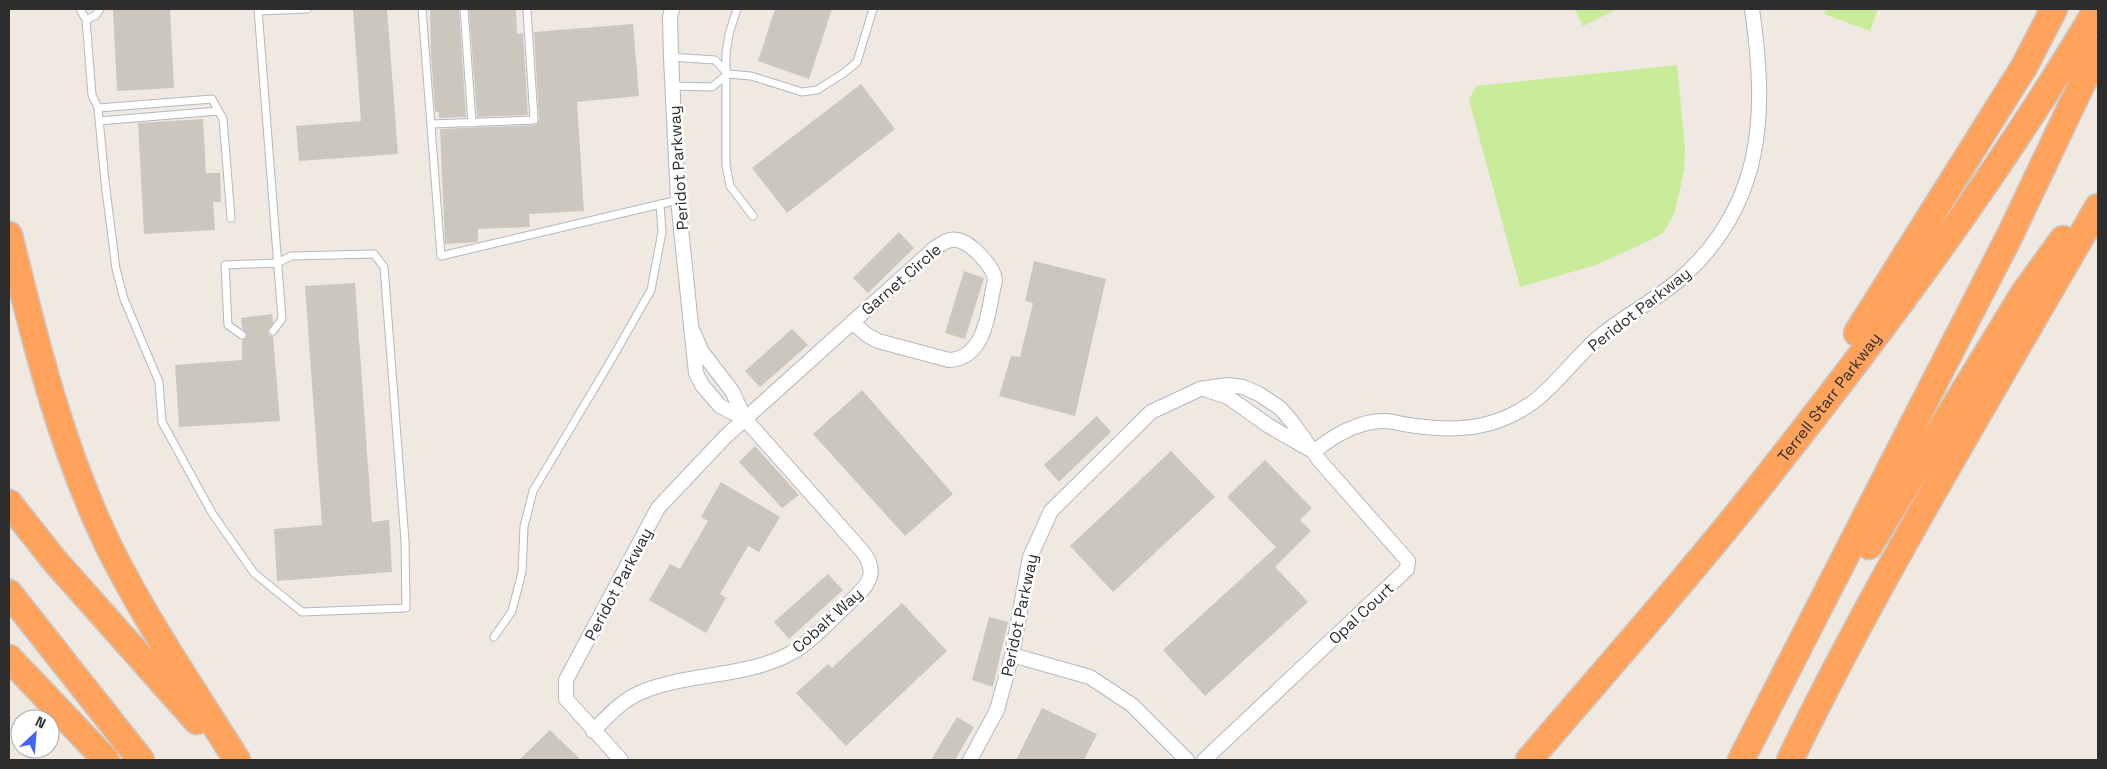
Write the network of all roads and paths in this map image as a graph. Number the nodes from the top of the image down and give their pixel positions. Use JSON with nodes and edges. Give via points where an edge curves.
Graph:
{"nodes":[{"id":1,"x":80,"y":9,"type":"edge"},
{"id":2,"x":100,"y":9,"type":"edge"},
{"id":3,"x":307,"y":9,"type":"edge"},
{"id":4,"x":422,"y":9,"type":"edge"},
{"id":5,"x":464,"y":9,"type":"edge"},
{"id":6,"x":527,"y":9,"type":"edge"},
{"id":7,"x":672,"y":9,"type":"edge"},
{"id":8,"x":737,"y":9,"type":"edge"},
{"id":9,"x":873,"y":9,"type":"edge"},
{"id":10,"x":1752,"y":9,"type":"edge"},
{"id":11,"x":2054,"y":9,"type":"edge"},
{"id":12,"x":2098,"y":9,"type":"edge"},
{"id":13,"x":258,"y":10,"type":"edge"},
{"id":14,"x":86,"y":20,"type":"junction"},
{"id":15,"x":2098,"y":50,"type":"edge"},
{"id":16,"x":671,"y":57,"type":"junction"},
{"id":17,"x":728,"y":74,"type":"junction"},
{"id":18,"x":672,"y":86,"type":"junction"},
{"id":19,"x":98,"y":108,"type":"junction"},
{"id":20,"x":218,"y":111,"type":"junction"},
{"id":21,"x":99,"y":121,"type":"junction"},
{"id":22,"x":472,"y":123,"type":"junction"},
{"id":23,"x":432,"y":124,"type":"junction"},
{"id":24,"x":2098,"y":193,"type":"edge"},
{"id":25,"x":678,"y":200,"type":"junction"},
{"id":26,"x":660,"y":204,"type":"junction"},
{"id":27,"x":2098,"y":207,"type":"edge"},
{"id":28,"x":753,"y":216,"type":"dead end"},
{"id":29,"x":231,"y":218,"type":"dead end"},
{"id":30,"x":9,"y":235,"type":"edge"},
{"id":31,"x":2098,"y":241,"type":"edge"},
{"id":32,"x":277,"y":263,"type":"junction"},
{"id":33,"x":852,"y":322,"type":"junction"},
{"id":34,"x":691,"y":327,"type":"junction"},
{"id":35,"x":273,"y":332,"type":"dead end"},
{"id":36,"x":242,"y":335,"type":"dead end"},
{"id":37,"x":2013,"y":357,"type":"junction"},
{"id":38,"x":1200,"y":389,"type":"junction"},
{"id":39,"x":745,"y":419,"type":"junction"},
{"id":40,"x":1314,"y":452,"type":"junction"},
{"id":41,"x":1766,"y":478,"type":"junction"},
{"id":42,"x":9,"y":503,"type":"edge"},
{"id":43,"x":9,"y":593,"type":"edge"},
{"id":44,"x":494,"y":637,"type":"dead end"},
{"id":45,"x":1012,"y":655,"type":"junction"},
{"id":46,"x":9,"y":658,"type":"edge"},
{"id":47,"x":1766,"y":713,"type":"junction"},
{"id":48,"x":593,"y":731,"type":"junction"},
{"id":49,"x":106,"y":760,"type":"edge"},
{"id":50,"x":141,"y":760,"type":"edge"},
{"id":51,"x":232,"y":760,"type":"edge"},
{"id":52,"x":237,"y":760,"type":"edge"},
{"id":53,"x":622,"y":760,"type":"edge"},
{"id":54,"x":970,"y":760,"type":"edge"},
{"id":55,"x":1188,"y":760,"type":"edge"},
{"id":56,"x":1204,"y":760,"type":"edge"},
{"id":57,"x":1529,"y":760,"type":"edge"},
{"id":58,"x":1741,"y":760,"type":"edge"},
{"id":59,"x":1790,"y":760,"type":"edge"}],
"edges":[{"from":1,"to":14,"type":"lane"},
{"from":2,"to":14,"type":"lane"},
{"from":3,"to":13,"type":"lane"},
{"from":4,"to":23,"type":"lane"},
{"from":5,"to":22,"type":"lane"},
{"from":6,"to":22,"type":"lane","via":[[534,120]]},
{"from":7,"to":16,"type":"street","name":"Peridot Parkway"},
{"from":8,"to":17,"type":"lane","via":[[726,53]]},
{"from":9,"to":17,"type":"lane","via":[[857,62],[817,90],[802,92],[751,76]]},
{"from":10,"to":40,"type":"street","name":"Peridot Parkway","via":[[1760,94],[1755,152],[1745,185],[1728,221],[1691,269],[1600,336],[1544,395],[1512,414],[1487,424],[1461,428],[1376,422],[1343,432]]},
{"from":11,"to":41,"type":"highway","via":[[2024,67],[1983,134]]},
{"from":12,"to":41,"type":"highway","name":"Terrell Starr Parkway","via":[[2010,146],[1921,275]]},
{"from":13,"to":32,"type":"lane"},
{"from":14,"to":19,"type":"lane","via":[[92,95]]},
{"from":15,"to":47,"type":"highway","via":[[2010,235]]},
{"from":16,"to":17,"type":"lane","via":[[715,60]]},
{"from":16,"to":18,"type":"street","name":"Peridot Parkway"},
{"from":17,"to":18,"type":"lane","via":[[712,87]]},
{"from":17,"to":28,"type":"lane","via":[[726,165],[730,186]]},
{"from":18,"to":25,"type":"street","name":"Peridot Parkway"},
{"from":19,"to":20,"type":"lane","via":[[212,99]]},
{"from":19,"to":21,"type":"lane"},
{"from":20,"to":21,"type":"lane"},
{"from":20,"to":29,"type":"lane","via":[[223,119]]},
{"from":21,"to":32,"type":"lane","via":[[116,269],[124,299],[159,382],[162,422],[212,513],[254,573],[302,612],[406,608],[405,541],[384,267],[374,254],[291,256]]},
{"from":22,"to":23,"type":"lane"},
{"from":23,"to":26,"type":"lane","via":[[442,256]]},
{"from":24,"to":47,"type":"highway","via":[[2024,293]]},
{"from":25,"to":26,"type":"lane"},
{"from":25,"to":34,"type":"street","name":"Peridot Parkway"},
{"from":26,"to":44,"type":"lane","via":[[662,232],[651,290],[533,491],[524,527],[522,572],[512,611]]},
{"from":27,"to":37,"type":"highway"},
{"from":30,"to":52,"type":"highway","via":[[52,395],[86,495],[156,633]]},
{"from":31,"to":37,"type":"highway"},
{"from":32,"to":35,"type":"lane","via":[[282,319]]},
{"from":32,"to":36,"type":"lane","via":[[225,265],[228,325]]},
{"from":33,"to":33,"type":"street","name":"Garnet Circle","via":[[948,240],[966,244],[988,263],[994,273],[981,336],[973,350],[960,359],[949,360],[878,341]]},
{"from":33,"to":39,"type":"street","name":"Garnet Circle"},
{"from":34,"to":39,"type":"street","name":"Peridot Parkway","via":[[702,352],[732,391]]},
{"from":34,"to":39,"type":"street","name":"Peridot Parkway","via":[[698,379],[720,406]]},
{"from":37,"to":59,"type":"highway","via":[[1884,578]]},
{"from":38,"to":40,"type":"street","via":[[1228,397]]},
{"from":38,"to":40,"type":"street","name":"Peridot Parkway","via":[[1233,385],[1259,394],[1287,415]]},
{"from":38,"to":45,"type":"street","name":"Peridot Parkway","via":[[1151,412],[1051,511],[1030,557]]},
{"from":39,"to":48,"type":"street","name":"Peridot Parkway","via":[[658,508],[566,680],[566,699]]},
{"from":39,"to":48,"type":"street","name":"Cobalt Way","via":[[868,559],[871,571],[868,582],[790,654],[643,691],[621,704]]},
{"from":40,"to":56,"type":"street","name":"Opal Court","via":[[1408,561],[1407,569]]},
{"from":41,"to":57,"type":"highway","name":"Terrell Starr Parkway"},
{"from":42,"to":51,"type":"highway","via":[[54,560]]},
{"from":43,"to":50,"type":"highway"},
{"from":45,"to":54,"type":"street","name":"Peridot Parkway","via":[[997,710]]},
{"from":45,"to":55,"type":"street","via":[[1090,677],[1132,705]]},
{"from":46,"to":49,"type":"highway"},
{"from":47,"to":58,"type":"highway"},
{"from":48,"to":53,"type":"street","name":"Peridot Parkway"}]}
